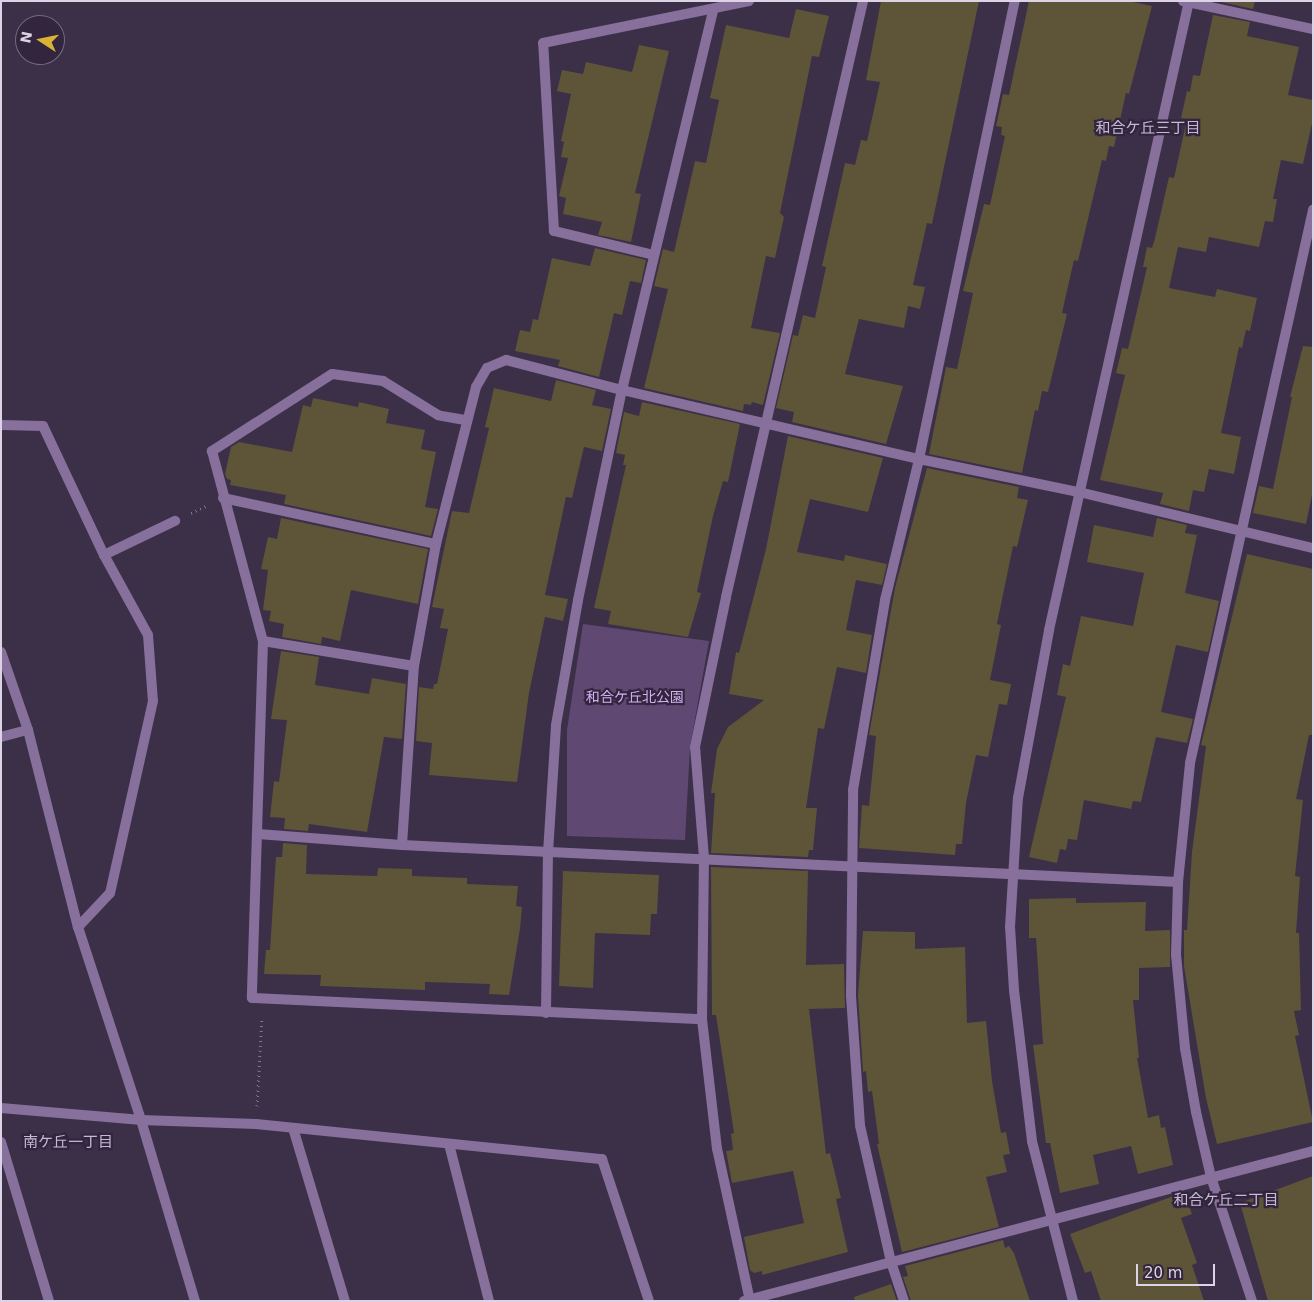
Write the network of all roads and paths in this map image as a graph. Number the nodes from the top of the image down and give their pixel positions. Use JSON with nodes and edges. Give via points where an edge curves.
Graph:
{"nodes":[{"id":1,"x":749,"y":1,"type":"edge"},
{"id":2,"x":863,"y":1,"type":"edge"},
{"id":3,"x":1015,"y":1,"type":"edge"},
{"id":4,"x":1187,"y":2,"type":"edge"},
{"id":5,"x":713,"y":10,"type":"junction"},
{"id":6,"x":1313,"y":30,"type":"edge"},
{"id":7,"x":1313,"y":210,"type":"edge"},
{"id":8,"x":654,"y":255,"type":"junction"},
{"id":9,"x":622,"y":390,"type":"junction"},
{"id":10,"x":465,"y":420,"type":"junction"},
{"id":11,"x":766,"y":423,"type":"junction"},
{"id":12,"x":1,"y":425,"type":"edge"},
{"id":13,"x":919,"y":459,"type":"junction"},
{"id":14,"x":1079,"y":492,"type":"junction"},
{"id":15,"x":223,"y":498,"type":"junction"},
{"id":16,"x":175,"y":521,"type":"joint"},
{"id":17,"x":1240,"y":530,"type":"junction"},
{"id":18,"x":436,"y":544,"type":"junction"},
{"id":19,"x":1313,"y":548,"type":"edge"},
{"id":20,"x":104,"y":555,"type":"junction"},
{"id":21,"x":262,"y":640,"type":"junction"},
{"id":22,"x":1,"y":652,"type":"edge"},
{"id":23,"x":414,"y":666,"type":"junction"},
{"id":24,"x":28,"y":730,"type":"junction"},
{"id":25,"x":1,"y":737,"type":"edge"},
{"id":26,"x":258,"y":834,"type":"junction"},
{"id":27,"x":402,"y":845,"type":"junction"},
{"id":28,"x":548,"y":853,"type":"junction"},
{"id":29,"x":704,"y":858,"type":"junction"},
{"id":30,"x":852,"y":866,"type":"junction"},
{"id":31,"x":1013,"y":874,"type":"junction"},
{"id":32,"x":1178,"y":882,"type":"junction"},
{"id":33,"x":78,"y":927,"type":"junction"},
{"id":34,"x":263,"y":998,"type":"junction"},
{"id":35,"x":546,"y":1014,"type":"junction"},
{"id":36,"x":702,"y":1019,"type":"junction"},
{"id":37,"x":1,"y":1108,"type":"edge"},
{"id":38,"x":141,"y":1120,"type":"junction"},
{"id":39,"x":256,"y":1124,"type":"junction"},
{"id":40,"x":293,"y":1128,"type":"junction"},
{"id":41,"x":1,"y":1142,"type":"edge"},
{"id":42,"x":449,"y":1144,"type":"junction"},
{"id":43,"x":1313,"y":1151,"type":"edge"},
{"id":44,"x":1211,"y":1177,"type":"junction"},
{"id":45,"x":1052,"y":1219,"type":"junction"},
{"id":46,"x":891,"y":1262,"type":"junction"},
{"id":47,"x":748,"y":1300,"type":"edge"},
{"id":48,"x":49,"y":1301,"type":"edge"},
{"id":49,"x":195,"y":1301,"type":"edge"},
{"id":50,"x":345,"y":1301,"type":"edge"},
{"id":51,"x":489,"y":1301,"type":"edge"},
{"id":52,"x":649,"y":1301,"type":"edge"},
{"id":53,"x":904,"y":1301,"type":"edge"},
{"id":54,"x":1073,"y":1301,"type":"edge"},
{"id":55,"x":1252,"y":1301,"type":"edge"}],
"edges":[{"from":1,"to":5,"type":"street"},
{"from":2,"to":11,"type":"street"},
{"from":3,"to":13,"type":"street"},
{"from":4,"to":6,"type":"street"},
{"from":4,"to":14,"type":"street"},
{"from":5,"to":8,"type":"street"},
{"from":5,"to":8,"type":"street","via":[[543,43],[554,231]]},
{"from":7,"to":17,"type":"street"},
{"from":8,"to":9,"type":"street"},
{"from":9,"to":10,"type":"street","via":[[506,360],[487,368],[476,387]]},
{"from":9,"to":11,"type":"street"},
{"from":9,"to":28,"type":"street","via":[[578,600],[556,725]]},
{"from":10,"to":15,"type":"street","via":[[438,415],[383,381],[332,374],[212,451]]},
{"from":10,"to":18,"type":"street"},
{"from":11,"to":13,"type":"street"},
{"from":11,"to":29,"type":"street","via":[[695,747]]},
{"from":12,"to":20,"type":"street","via":[[43,426]]},
{"from":13,"to":14,"type":"street"},
{"from":13,"to":30,"type":"street","via":[[885,600],[853,790]]},
{"from":14,"to":17,"type":"street"},
{"from":14,"to":31,"type":"street","via":[[1049,630],[1020,789]]},
{"from":15,"to":16,"type":"path"},
{"from":15,"to":18,"type":"street"},
{"from":15,"to":21,"type":"street"},
{"from":16,"to":20,"type":"street"},
{"from":17,"to":19,"type":"street"},
{"from":17,"to":32,"type":"street","via":[[1190,764]]},
{"from":18,"to":23,"type":"street"},
{"from":20,"to":33,"type":"street","via":[[148,635],[153,701],[110,892]]},
{"from":21,"to":23,"type":"street"},
{"from":21,"to":26,"type":"street"},
{"from":22,"to":24,"type":"street"},
{"from":23,"to":27,"type":"street"},
{"from":24,"to":25,"type":"street"},
{"from":24,"to":33,"type":"street"},
{"from":26,"to":27,"type":"street"},
{"from":26,"to":34,"type":"street","via":[[252,998]]},
{"from":27,"to":28,"type":"street"},
{"from":28,"to":29,"type":"street"},
{"from":28,"to":35,"type":"street"},
{"from":29,"to":30,"type":"street"},
{"from":29,"to":36,"type":"street"},
{"from":30,"to":31,"type":"street"},
{"from":30,"to":46,"type":"street","via":[[851,995],[860,1125]]},
{"from":31,"to":32,"type":"street"},
{"from":31,"to":45,"type":"street","via":[[1010,927],[1014,990],[1032,1140]]},
{"from":32,"to":44,"type":"street","via":[[1176,955],[1185,1048]]},
{"from":33,"to":38,"type":"street"},
{"from":34,"to":35,"type":"street"},
{"from":34,"to":39,"type":"path"},
{"from":35,"to":36,"type":"street"},
{"from":36,"to":47,"type":"street","via":[[717,1149]]},
{"from":37,"to":38,"type":"street"},
{"from":38,"to":39,"type":"street"},
{"from":38,"to":49,"type":"street"},
{"from":39,"to":40,"type":"street"},
{"from":40,"to":42,"type":"street"},
{"from":40,"to":50,"type":"street"},
{"from":41,"to":48,"type":"street"},
{"from":42,"to":51,"type":"street"},
{"from":42,"to":52,"type":"street","via":[[602,1159]]},
{"from":43,"to":44,"type":"street"},
{"from":44,"to":45,"type":"street"},
{"from":44,"to":55,"type":"street"},
{"from":45,"to":46,"type":"street"},
{"from":45,"to":54,"type":"street"},
{"from":46,"to":47,"type":"street"},
{"from":46,"to":53,"type":"street"}]}
